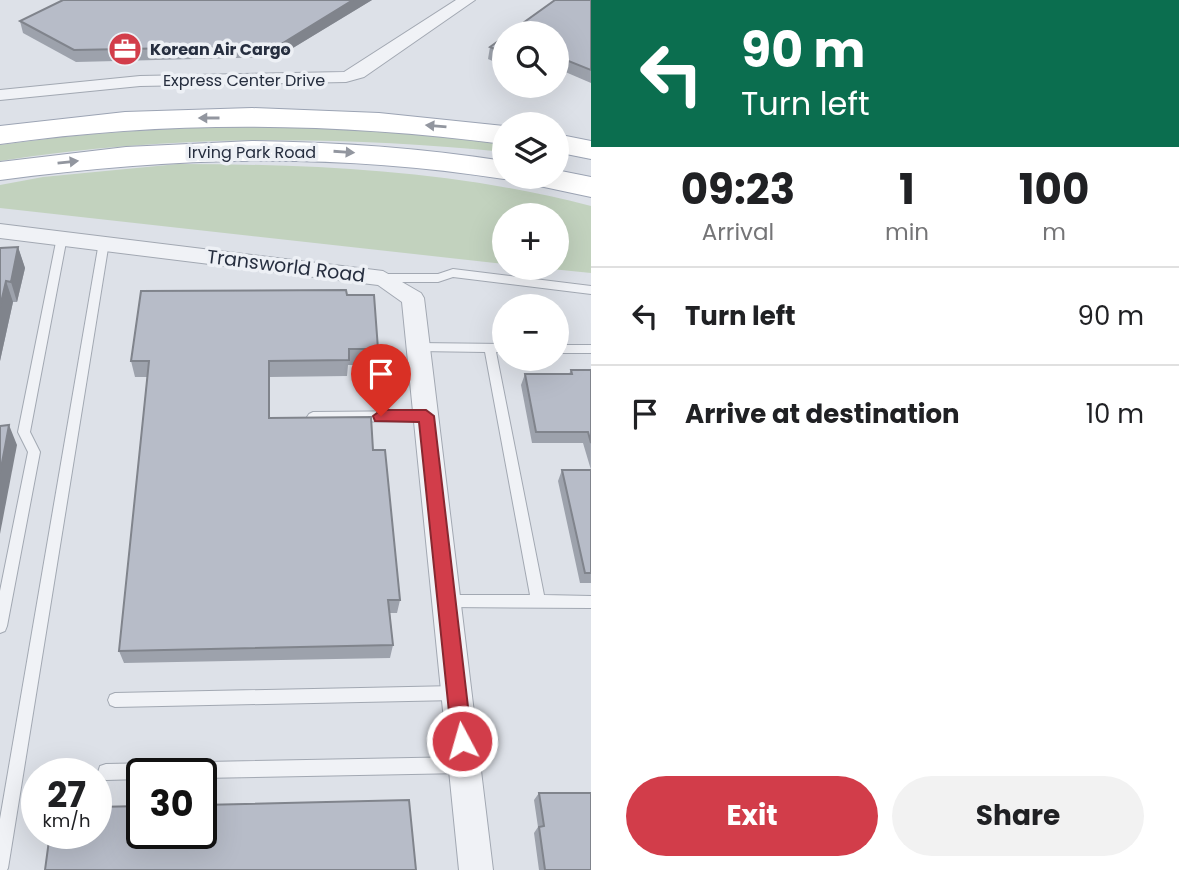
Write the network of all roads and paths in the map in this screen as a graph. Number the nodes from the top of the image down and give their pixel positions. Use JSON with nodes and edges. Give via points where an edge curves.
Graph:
{"nodes":[{"id":1,"x":467,"y":0,"type":"edge"},
{"id":2,"x":0,"y":95,"type":"edge"},
{"id":3,"x":492,"y":134,"type":"edge"},
{"id":4,"x":0,"y":135,"type":"edge"},
{"id":5,"x":569,"y":146,"type":"edge"},
{"id":6,"x":591,"y":150,"type":"edge"},
{"id":7,"x":492,"y":169,"type":"edge"},
{"id":8,"x":0,"y":171,"type":"edge"},
{"id":9,"x":569,"y":183,"type":"edge"},
{"id":10,"x":591,"y":187,"type":"edge"},
{"id":11,"x":0,"y":230,"type":"edge"},
{"id":12,"x":62,"y":237,"type":"junction"},
{"id":13,"x":104,"y":242,"type":"junction"},
{"id":14,"x":383,"y":278,"type":"junction"},
{"id":15,"x":591,"y":290,"type":"edge"},
{"id":16,"x":418,"y":348,"type":"junction"},
{"id":17,"x":492,"y":348,"type":"edge"},
{"id":18,"x":569,"y":349,"type":"edge"},
{"id":19,"x":591,"y":349,"type":"edge"},
{"id":20,"x":501,"y":371,"type":"edge"},
{"id":21,"x":426,"y":416,"type":"junction"},
{"id":22,"x":313,"y":417,"type":"edge"},
{"id":23,"x":446,"y":601,"type":"junction"},
{"id":24,"x":538,"y":601,"type":"junction"},
{"id":25,"x":591,"y":602,"type":"edge"},
{"id":26,"x":0,"y":626,"type":"edge"},
{"id":27,"x":457,"y":693,"type":"junction"},
{"id":28,"x":115,"y":699,"type":"dead end"},
{"id":29,"x":465,"y":765,"type":"junction"},
{"id":30,"x":112,"y":772,"type":"edge"},
{"id":31,"x":0,"y":868,"type":"edge"},
{"id":32,"x":476,"y":870,"type":"edge"}],
"edges":[{"from":1,"to":2,"type":"street","name":"Express Center Drive","via":[[346,77],[152,80]]},
{"from":3,"to":4,"type":"main road","name":"Irving Park Road","one_way":true,"via":[[384,122],[168,117]]},
{"from":5,"to":6,"type":"main road"},
{"from":8,"to":7,"type":"main road","name":"Irving Park Road","one_way":true,"via":[[230,150],[321,151]]},
{"from":9,"to":10,"type":"main road"},
{"from":11,"to":12,"type":"street","name":"Transworld Road"},
{"from":12,"to":13,"type":"street","name":"Transworld Road"},
{"from":12,"to":26,"type":"lane","via":[[24,432],[34,452]]},
{"from":13,"to":14,"type":"street","name":"Transworld Road"},
{"from":13,"to":31,"type":"lane"},
{"from":14,"to":15,"type":"lane","via":[[438,278],[453,273]]},
{"from":14,"to":16,"type":"street","name":"Transworld Road","via":[[413,298]]},
{"from":16,"to":17,"type":"lane"},
{"from":16,"to":21,"type":"street","name":"Transworld Road"},
{"from":18,"to":19,"type":"lane"},
{"from":20,"to":24,"type":"lane"},
{"from":21,"to":22,"type":"lane"},
{"from":21,"to":23,"type":"street","name":"Transworld Road"},
{"from":23,"to":24,"type":"lane"},
{"from":23,"to":27,"type":"street","name":"Transworld Road"},
{"from":24,"to":25,"type":"lane"},
{"from":27,"to":28,"type":"lane"},
{"from":27,"to":29,"type":"street","name":"Transworld Road"},
{"from":29,"to":30,"type":"lane"},
{"from":29,"to":32,"type":"street","name":"Transworld Road"}]}
